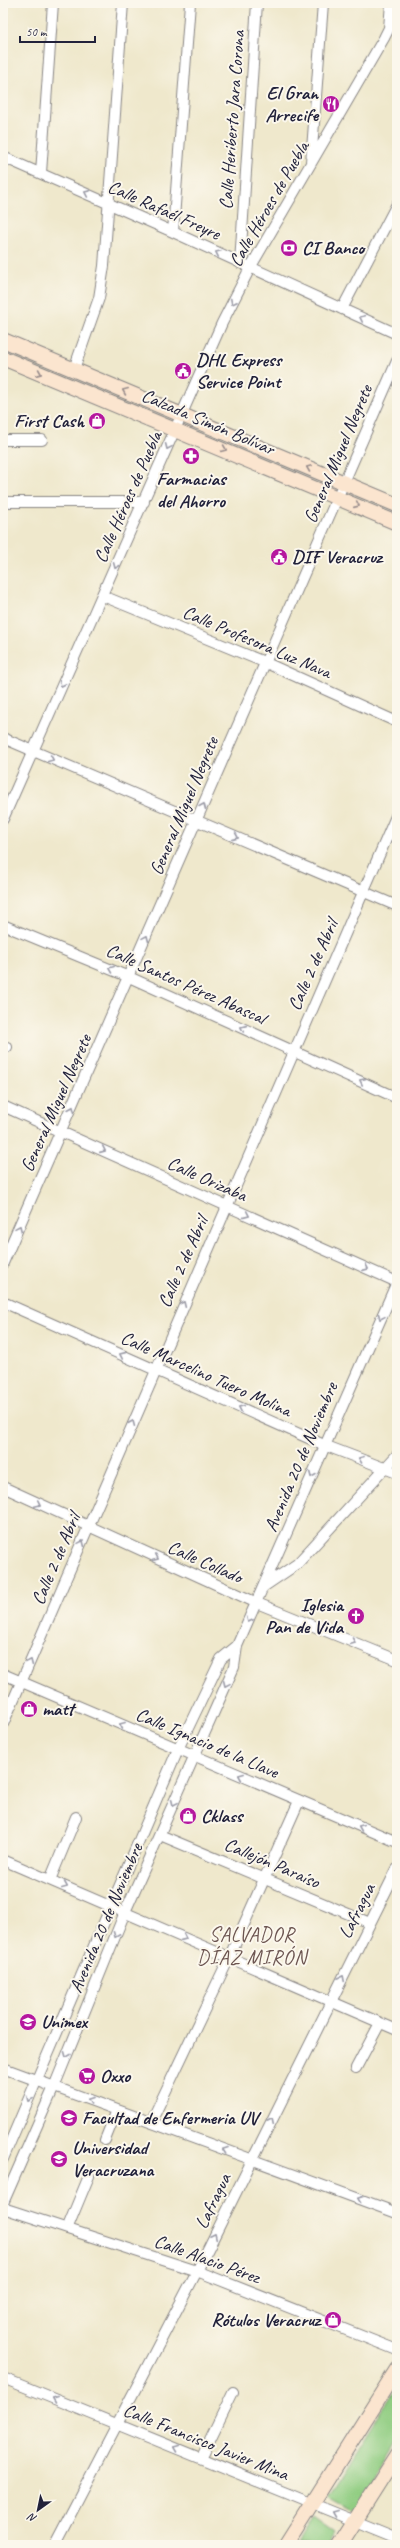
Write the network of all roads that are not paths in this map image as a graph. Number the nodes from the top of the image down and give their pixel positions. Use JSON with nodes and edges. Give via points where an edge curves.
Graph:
{"nodes":[{"id":1,"x":53,"y":3,"type":"edge"},
{"id":2,"x":123,"y":3,"type":"edge"},
{"id":3,"x":190,"y":3,"type":"edge"},
{"id":4,"x":257,"y":3,"type":"edge"},
{"id":5,"x":324,"y":3,"type":"edge"},
{"id":6,"x":391,"y":3,"type":"edge"},
{"id":7,"x":3,"y":157,"type":"edge"},
{"id":8,"x":311,"y":166,"type":"junction"},
{"id":9,"x":41,"y":173,"type":"junction"},
{"id":10,"x":107,"y":202,"type":"junction"},
{"id":11,"x":397,"y":204,"type":"edge"},
{"id":12,"x":173,"y":232,"type":"junction"},
{"id":13,"x":240,"y":263,"type":"junction"},
{"id":14,"x":250,"y":268,"type":"junction"},
{"id":15,"x":342,"y":309,"type":"junction"},
{"id":16,"x":397,"y":334,"type":"edge"},
{"id":17,"x":3,"y":340,"type":"edge"},
{"id":18,"x":3,"y":358,"type":"edge"},
{"id":19,"x":397,"y":361,"type":"edge"},
{"id":20,"x":74,"y":369,"type":"junction"},
{"id":21,"x":181,"y":415,"type":"junction"},
{"id":22,"x":176,"y":429,"type":"junction"},
{"id":23,"x":3,"y":440,"type":"edge"},
{"id":24,"x":42,"y":440,"type":"dead end"},
{"id":25,"x":345,"y":482,"type":"junction"},
{"id":26,"x":339,"y":497,"type":"junction"},
{"id":27,"x":3,"y":502,"type":"edge"},
{"id":28,"x":144,"y":502,"type":"junction"},
{"id":29,"x":397,"y":505,"type":"edge"},
{"id":30,"x":397,"y":523,"type":"edge"},
{"id":31,"x":103,"y":596,"type":"junction"},
{"id":32,"x":264,"y":662,"type":"junction"},
{"id":33,"x":397,"y":722,"type":"edge"},
{"id":34,"x":3,"y":738,"type":"edge"},
{"id":35,"x":31,"y":751,"type":"junction"},
{"id":36,"x":397,"y":814,"type":"edge"},
{"id":37,"x":3,"y":819,"type":"edge"},
{"id":38,"x":197,"y":820,"type":"junction"},
{"id":39,"x":364,"y":891,"type":"junction"},
{"id":40,"x":397,"y":906,"type":"edge"},
{"id":41,"x":3,"y":925,"type":"edge"},
{"id":42,"x":129,"y":977,"type":"junction"},
{"id":43,"x":294,"y":1050,"type":"junction"},
{"id":44,"x":397,"y":1098,"type":"edge"},
{"id":45,"x":3,"y":1106,"type":"edge"},
{"id":46,"x":62,"y":1132,"type":"junction"},
{"id":47,"x":226,"y":1206,"type":"junction"},
{"id":48,"x":3,"y":1264,"type":"edge"},
{"id":49,"x":397,"y":1282,"type":"edge"},
{"id":50,"x":3,"y":1302,"type":"edge"},
{"id":51,"x":155,"y":1369,"type":"junction"},
{"id":52,"x":324,"y":1445,"type":"junction"},
{"id":53,"x":397,"y":1455,"type":"edge"},
{"id":54,"x":385,"y":1468,"type":"junction"},
{"id":55,"x":397,"y":1473,"type":"edge"},
{"id":56,"x":3,"y":1487,"type":"edge"},
{"id":57,"x":88,"y":1527,"type":"junction"},
{"id":58,"x":266,"y":1585,"type":"junction"},
{"id":59,"x":257,"y":1603,"type":"junction"},
{"id":60,"x":237,"y":1646,"type":"junction"},
{"id":61,"x":397,"y":1660,"type":"edge"},
{"id":62,"x":3,"y":1674,"type":"edge"},
{"id":63,"x":21,"y":1682,"type":"junction"},
{"id":64,"x":3,"y":1724,"type":"edge"},
{"id":65,"x":178,"y":1749,"type":"junction"},
{"id":66,"x":195,"y":1756,"type":"junction"},
{"id":67,"x":299,"y":1801,"type":"junction"},
{"id":68,"x":76,"y":1817,"type":"dead end"},
{"id":69,"x":160,"y":1835,"type":"junction"},
{"id":70,"x":397,"y":1842,"type":"edge"},
{"id":71,"x":3,"y":1860,"type":"edge"},
{"id":72,"x":397,"y":1869,"type":"edge"},
{"id":73,"x":264,"y":1879,"type":"junction"},
{"id":74,"x":50,"y":1880,"type":"junction"},
{"id":75,"x":110,"y":1906,"type":"junction"},
{"id":76,"x":125,"y":1912,"type":"junction"},
{"id":77,"x":370,"y":1923,"type":"junction"},
{"id":78,"x":229,"y":1958,"type":"junction"},
{"id":79,"x":330,"y":2001,"type":"junction"},
{"id":80,"x":380,"y":2023,"type":"junction"},
{"id":81,"x":397,"y":2030,"type":"edge"},
{"id":82,"x":3,"y":2068,"type":"edge"},
{"id":83,"x":356,"y":2068,"type":"dead end"},
{"id":84,"x":38,"y":2080,"type":"junction"},
{"id":85,"x":54,"y":2086,"type":"junction"},
{"id":86,"x":117,"y":2110,"type":"junction"},
{"id":87,"x":150,"y":2122,"type":"junction"},
{"id":88,"x":105,"y":2140,"type":"dead end"},
{"id":89,"x":3,"y":2159,"type":"edge"},
{"id":90,"x":252,"y":2159,"type":"junction"},
{"id":91,"x":89,"y":2176,"type":"dead end"},
{"id":92,"x":3,"y":2203,"type":"edge"},
{"id":93,"x":3,"y":2208,"type":"edge"},
{"id":94,"x":397,"y":2213,"type":"edge"},
{"id":95,"x":67,"y":2229,"type":"junction"},
{"id":96,"x":198,"y":2271,"type":"junction"},
{"id":97,"x":397,"y":2350,"type":"edge"},
{"id":98,"x":397,"y":2369,"type":"edge"},
{"id":99,"x":3,"y":2378,"type":"edge"},
{"id":100,"x":233,"y":2392,"type":"dead end"},
{"id":101,"x":117,"y":2424,"type":"junction"},
{"id":102,"x":397,"y":2455,"type":"edge"},
{"id":103,"x":201,"y":2458,"type":"junction"},
{"id":104,"x":312,"y":2503,"type":"junction"},
{"id":105,"x":356,"y":2521,"type":"junction"},
{"id":106,"x":397,"y":2538,"type":"edge"},
{"id":107,"x":54,"y":2545,"type":"edge"},
{"id":108,"x":286,"y":2545,"type":"edge"},
{"id":109,"x":340,"y":2545,"type":"edge"}],
"edges":[{"from":1,"to":9,"type":"street"},
{"from":2,"to":10,"type":"street"},
{"from":3,"to":12,"type":"street"},
{"from":4,"to":13,"type":"street","name":"Calle Heriberto Jara Corona"},
{"from":5,"to":8,"type":"street"},
{"from":6,"to":8,"type":"street","name":"Calle Héroes de Puebla","via":[[389,28]]},
{"from":7,"to":9,"type":"street","name":"Calle Rafaél Freyre"},
{"from":8,"to":14,"type":"street","name":"Calle Héroes de Puebla"},
{"from":10,"to":9,"type":"street","name":"Calle Rafaél Freyre","one_way":true},
{"from":10,"to":12,"type":"street","name":"Calle Rafaél Freyre"},
{"from":10,"to":20,"type":"street","via":[[104,266],[99,298]]},
{"from":11,"to":15,"type":"street"},
{"from":13,"to":12,"type":"street","name":"Calle Rafaél Freyre","one_way":true},
{"from":13,"to":14,"type":"street","name":"Calle Rafaél Freyre"},
{"from":14,"to":15,"type":"street","name":"Calle Rafaél Freyre"},
{"from":14,"to":21,"type":"street","name":"Calle Héroes de Puebla","one_way":true},
{"from":16,"to":15,"type":"street","name":"Calle Rafaél Freyre","one_way":true},
{"from":17,"to":20,"type":"main road","name":"Calzada Simón Bolívar"},
{"from":18,"to":22,"type":"main road","name":"Calzada Simón Bolívar","one_way":true},
{"from":19,"to":25,"type":"street","name":"General Miguel Negrete"},
{"from":21,"to":20,"type":"main road","name":"Calzada Simón Bolívar","one_way":true},
{"from":21,"to":22,"type":"street","name":"Calle Héroes de Puebla"},
{"from":25,"to":21,"type":"main road","name":"Calzada Simón Bolívar","one_way":true},
{"from":22,"to":26,"type":"main road","name":"Calzada Simón Bolívar","one_way":true},
{"from":22,"to":28,"type":"street","name":"Calle Héroes de Puebla","one_way":true},
{"from":23,"to":24,"type":"street"},
{"from":25,"to":26,"type":"street","name":"General Miguel Negrete"},
{"from":25,"to":29,"type":"main road","name":"Calzada Simón Bolívar"},
{"from":26,"to":30,"type":"main road","name":"Calzada Simón Bolívar","one_way":true},
{"from":26,"to":32,"type":"street","name":"General Miguel Negrete"},
{"from":27,"to":28,"type":"street"},
{"from":28,"to":31,"type":"street","name":"Calle Héroes de Puebla","one_way":true},
{"from":31,"to":32,"type":"street","name":"Calle Profesora Luz Nava"},
{"from":31,"to":35,"type":"street","name":"Calle Héroes de Puebla","one_way":true},
{"from":32,"to":33,"type":"street","name":"Calle Profesora Luz Nava"},
{"from":38,"to":32,"type":"street","name":"General Miguel Negrete","one_way":true},
{"from":34,"to":35,"type":"street"},
{"from":35,"to":37,"type":"street","name":"Calle Héroes de Puebla"},
{"from":35,"to":38,"type":"street","one_way":true},
{"from":36,"to":39,"type":"street","name":"Calle 2 de Abril"},
{"from":38,"to":39,"type":"street","one_way":true},
{"from":42,"to":38,"type":"street","name":"General Miguel Negrete","one_way":true},
{"from":39,"to":40,"type":"street"},
{"from":39,"to":43,"type":"street","name":"Calle 2 de Abril"},
{"from":42,"to":41,"type":"street","name":"Calle Santos Pérez Abascal","one_way":true},
{"from":43,"to":42,"type":"street","name":"Calle Santos Pérez Abascal","one_way":true},
{"from":46,"to":42,"type":"street","name":"General Miguel Negrete","one_way":true},
{"from":44,"to":43,"type":"street","name":"Calle Santos Pérez Abascal","one_way":true},
{"from":43,"to":47,"type":"street","name":"Calle 2 de Abril"},
{"from":45,"to":46,"type":"street","name":"Calle Orizaba"},
{"from":46,"to":47,"type":"street","name":"Calle Orizaba","one_way":true},
{"from":48,"to":46,"type":"street","name":"General Miguel Negrete","one_way":true},
{"from":47,"to":49,"type":"street","name":"Calle Orizaba","one_way":true},
{"from":51,"to":47,"type":"street","name":"Calle 2 de Abril","one_way":true},
{"from":49,"to":52,"type":"street","name":"Avenida 20 de Noviembre","one_way":true},
{"from":51,"to":50,"type":"street","name":"Calle Marcelino Tuero Molina","one_way":true},
{"from":52,"to":51,"type":"street","name":"Calle Marcelino Tuero Molina","one_way":true},
{"from":57,"to":51,"type":"street","name":"Calle 2 de Abril","one_way":true},
{"from":54,"to":52,"type":"street","name":"Calle Marcelino Tuero Molina","one_way":true},
{"from":52,"to":58,"type":"street","name":"Avenida 20 de Noviembre","one_way":true},
{"from":53,"to":54,"type":"street"},
{"from":54,"to":55,"type":"street","name":"Calle Marcelino Tuero Molina"},
{"from":54,"to":58,"type":"street","via":[[297,1564]]},
{"from":56,"to":57,"type":"street","name":"Calle Collado","one_way":true},
{"from":57,"to":59,"type":"street","name":"Calle Collado","one_way":true},
{"from":63,"to":57,"type":"street","name":"Calle 2 de Abril","one_way":true},
{"from":58,"to":59,"type":"street","name":"Avenida 20 de Noviembre"},
{"from":59,"to":60,"type":"street","name":"Avenida 20 de Noviembre","one_way":true},
{"from":59,"to":61,"type":"street","name":"Calle Collado","one_way":true},
{"from":60,"to":65,"type":"street","name":"Avenida 20 de Noviembre","via":[[221,1659]]},
{"from":60,"to":66,"type":"street","name":"Avenida 20 de Noviembre","one_way":true,"via":[[234,1667]]},
{"from":62,"to":63,"type":"street","name":"Calle Ignacio de la Llave"},
{"from":63,"to":64,"type":"street","name":"Calle 2 de Abril"},
{"from":65,"to":63,"type":"street","name":"Calle Ignacio de la Llave","one_way":true},
{"from":65,"to":66,"type":"street","name":"Calle Ignacio de la Llave"},
{"from":65,"to":75,"type":"street","name":"Avenida 20 de Noviembre"},
{"from":67,"to":66,"type":"street","name":"Calle Ignacio de la Llave","one_way":true},
{"from":66,"to":69,"type":"street","name":"Avenida 20 de Noviembre","one_way":true},
{"from":70,"to":67,"type":"street","name":"Calle Ignacio de la Llave","one_way":true},
{"from":67,"to":73,"type":"street"},
{"from":68,"to":74,"type":"street"},
{"from":69,"to":73,"type":"street","name":"Callejón Paraíso"},
{"from":69,"to":76,"type":"street","name":"Avenida 20 de Noviembre"},
{"from":71,"to":74,"type":"street"},
{"from":72,"to":77,"type":"street","name":"Lafragua"},
{"from":73,"to":77,"type":"street","name":"Callejón Paraíso"},
{"from":73,"to":78,"type":"street"},
{"from":74,"to":75,"type":"street","one_way":true},
{"from":75,"to":76,"type":"street"},
{"from":75,"to":84,"type":"street","name":"Avenida 20 de Noviembre"},
{"from":76,"to":78,"type":"street","one_way":true},
{"from":76,"to":85,"type":"street","name":"Avenida 20 de Noviembre","one_way":true},
{"from":79,"to":77,"type":"street","name":"Lafragua","one_way":true},
{"from":78,"to":79,"type":"street"},
{"from":78,"to":87,"type":"street"},
{"from":79,"to":80,"type":"street"},
{"from":90,"to":79,"type":"street","name":"Lafragua","one_way":true},
{"from":80,"to":81,"type":"street"},
{"from":80,"to":83,"type":"street"},
{"from":82,"to":84,"type":"street"},
{"from":84,"to":85,"type":"street"},
{"from":84,"to":89,"type":"street","name":"Avenida 20 de Noviembre","one_way":true},
{"from":86,"to":85,"type":"street","one_way":true},
{"from":85,"to":92,"type":"street","name":"Avenida 20 de Noviembre"},
{"from":86,"to":87,"type":"street"},
{"from":86,"to":88,"type":"street"},
{"from":90,"to":87,"type":"street","one_way":true},
{"from":94,"to":90,"type":"street","one_way":true},
{"from":96,"to":90,"type":"street","name":"Lafragua","one_way":true},
{"from":91,"to":95,"type":"street"},
{"from":93,"to":95,"type":"street","name":"Calle Alacio Pérez"},
{"from":95,"to":96,"type":"street","name":"Calle Alacio Pérez"},
{"from":96,"to":97,"type":"street","name":"Calle Alacio Pérez"},
{"from":96,"to":101,"type":"street","name":"Lafragua"},
{"from":98,"to":104,"type":"main road"},
{"from":101,"to":99,"type":"street","name":"Calle Francisco Javier Mina","one_way":true},
{"from":100,"to":103,"type":"street"},
{"from":103,"to":101,"type":"street","name":"Calle Francisco Javier Mina","one_way":true},
{"from":101,"to":107,"type":"street","name":"Lafragua"},
{"from":102,"to":105,"type":"main road"},
{"from":103,"to":104,"type":"street","name":"Calle Francisco Javier Mina"},
{"from":105,"to":104,"type":"street","name":"Calle Francisco Javier Mina","one_way":true},
{"from":104,"to":108,"type":"main road"},
{"from":105,"to":106,"type":"street","name":"Calle Francisco Javier Mina"},
{"from":105,"to":109,"type":"main road"}]}
